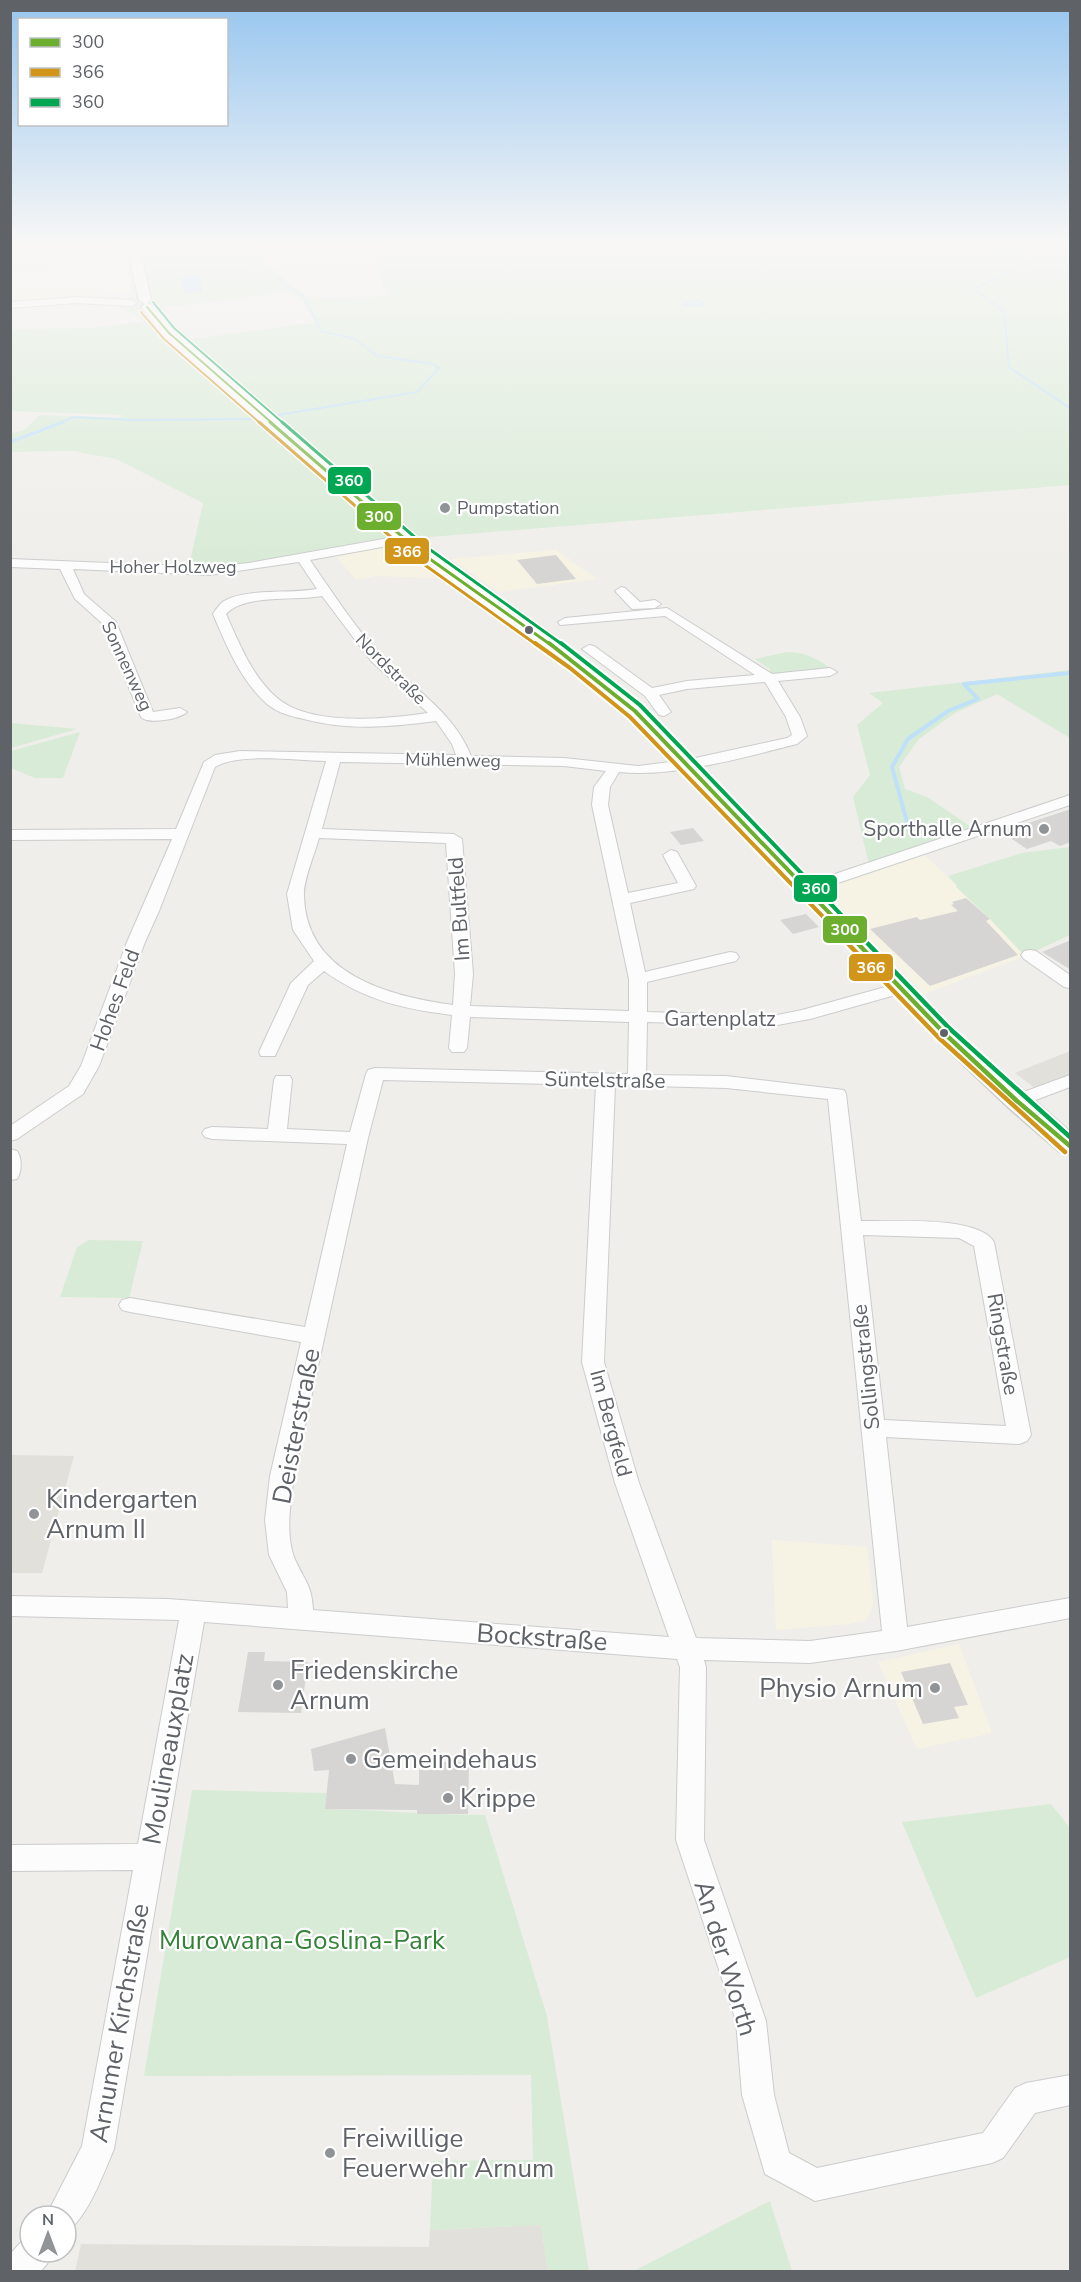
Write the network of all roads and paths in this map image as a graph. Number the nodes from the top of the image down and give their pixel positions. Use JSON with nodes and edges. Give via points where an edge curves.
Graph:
{"nodes":[{"id":1,"x":191,"y":352,"type":"edge"},
{"id":2,"x":406,"y":539,"type":"junction"},
{"id":3,"x":303,"y":558,"type":"junction"},
{"id":4,"x":10,"y":563,"type":"edge"},
{"id":5,"x":65,"y":566,"type":"junction"},
{"id":6,"x":326,"y":591,"type":"junction"},
{"id":7,"x":621,"y":591,"type":"dead end"},
{"id":8,"x":640,"y":610,"type":"junction"},
{"id":9,"x":565,"y":622,"type":"dead end"},
{"id":10,"x":589,"y":649,"type":"dead end"},
{"id":11,"x":830,"y":672,"type":"dead end"},
{"id":12,"x":769,"y":678,"type":"junction"},
{"id":13,"x":650,"y":693,"type":"junction"},
{"id":14,"x":180,"y":712,"type":"dead end"},
{"id":15,"x":664,"y":712,"type":"dead end"},
{"id":16,"x":439,"y":716,"type":"junction"},
{"id":17,"x":220,"y":758,"type":"joint"},
{"id":18,"x":334,"y":758,"type":"junction"},
{"id":19,"x":465,"y":760,"type":"junction"},
{"id":20,"x":686,"y":764,"type":"junction"},
{"id":21,"x":615,"y":768,"type":"junction"},
{"id":22,"x":1071,"y":800,"type":"edge"},
{"id":23,"x":313,"y":833,"type":"junction"},
{"id":24,"x":181,"y":834,"type":"junction"},
{"id":25,"x":10,"y":836,"type":"edge"},
{"id":26,"x":671,"y":855,"type":"dead end"},
{"id":27,"x":805,"y":889,"type":"junction"},
{"id":28,"x":619,"y":900,"type":"junction"},
{"id":29,"x":1030,"y":955,"type":"dead end"},
{"id":30,"x":730,"y":957,"type":"dead end"},
{"id":31,"x":323,"y":962,"type":"junction"},
{"id":32,"x":638,"y":980,"type":"junction"},
{"id":33,"x":1071,"y":983,"type":"edge"},
{"id":34,"x":900,"y":988,"type":"junction"},
{"id":35,"x":461,"y":1011,"type":"junction"},
{"id":36,"x":636,"y":1018,"type":"junction"},
{"id":37,"x":458,"y":1048,"type":"dead end"},
{"id":38,"x":268,"y":1052,"type":"dead end"},
{"id":39,"x":374,"y":1078,"type":"joint"},
{"id":40,"x":283,"y":1080,"type":"dead end"},
{"id":41,"x":606,"y":1080,"type":"junction"},
{"id":42,"x":637,"y":1081,"type":"junction"},
{"id":43,"x":1071,"y":1081,"type":"edge"},
{"id":44,"x":837,"y":1094,"type":"joint"},
{"id":45,"x":1017,"y":1101,"type":"junction"},
{"id":46,"x":212,"y":1133,"type":"dead end"},
{"id":47,"x":10,"y":1135,"type":"edge"},
{"id":48,"x":277,"y":1135,"type":"junction"},
{"id":49,"x":358,"y":1138,"type":"junction"},
{"id":50,"x":1071,"y":1146,"type":"edge"},
{"id":51,"x":10,"y":1155,"type":"edge"},
{"id":52,"x":10,"y":1174,"type":"edge"},
{"id":53,"x":852,"y":1228,"type":"junction"},
{"id":54,"x":130,"y":1305,"type":"dead end"},
{"id":55,"x":313,"y":1336,"type":"junction"},
{"id":56,"x":873,"y":1428,"type":"junction"},
{"id":57,"x":10,"y":1606,"type":"edge"},
{"id":58,"x":1071,"y":1608,"type":"edge"},
{"id":59,"x":193,"y":1611,"type":"junction"},
{"id":60,"x":301,"y":1619,"type":"junction"},
{"id":61,"x":896,"y":1640,"type":"junction"},
{"id":62,"x":686,"y":1649,"type":"junction"},
{"id":63,"x":149,"y":1857,"type":"junction"},
{"id":64,"x":10,"y":1858,"type":"edge"},
{"id":65,"x":1071,"y":2090,"type":"edge"},
{"id":66,"x":70,"y":2204,"type":"edge"}],
"edges":[{"from":1,"to":2,"type":"street"},
{"from":2,"to":3,"type":"street","name":"Hoher Holzweg"},
{"from":2,"to":20,"type":"street","via":[[614,692]]},
{"from":3,"to":5,"type":"street","name":"Hoher Holzweg","via":[[210,571]]},
{"from":3,"to":6,"type":"street","name":"Nordstraße"},
{"from":4,"to":5,"type":"street","name":"Hoher Holzweg"},
{"from":5,"to":14,"type":"street","name":"Sonnenweg","via":[[79,596],[109,621],[148,717]]},
{"from":6,"to":16,"type":"street","name":"Nordstraße","via":[[341,618],[378,660]]},
{"from":6,"to":16,"type":"street","name":"Nordstraße","via":[[252,598],[229,603],[219,614],[266,694],[282,709],[334,723],[374,724]]},
{"from":7,"to":8,"type":"street"},
{"from":8,"to":9,"type":"street"},
{"from":8,"to":12,"type":"street","via":[[667,612]]},
{"from":10,"to":13,"type":"street"},
{"from":11,"to":12,"type":"street"},
{"from":12,"to":13,"type":"street","via":[[687,685]]},
{"from":12,"to":20,"type":"street","name":"Mühlenweg","via":[[800,736]]},
{"from":13,"to":15,"type":"street"},
{"from":16,"to":19,"type":"street","name":"Nordstraße","via":[[459,741]]},
{"from":17,"to":18,"type":"street","name":"Mühlenweg"},
{"from":17,"to":24,"type":"street","name":"Hohes Feld","via":[[209,765]]},
{"from":18,"to":19,"type":"street","name":"Mühlenweg"},
{"from":18,"to":23,"type":"street"},
{"from":19,"to":21,"type":"street","name":"Mühlenweg","via":[[564,762]]},
{"from":20,"to":21,"type":"street","name":"Mühlenweg","via":[[638,770]]},
{"from":20,"to":27,"type":"street"},
{"from":21,"to":28,"type":"street","name":"Gartenplatz","via":[[602,787],[600,805]]},
{"from":22,"to":27,"type":"street"},
{"from":23,"to":31,"type":"street","via":[[295,894],[302,930]]},
{"from":23,"to":35,"type":"street","name":"Im Bultfeld","via":[[454,839],[464,974]]},
{"from":24,"to":25,"type":"street"},
{"from":24,"to":47,"type":"street","name":"Hohes Feld","via":[[90,1065],[76,1090]]},
{"from":26,"to":28,"type":"street","via":[[688,886]]},
{"from":27,"to":34,"type":"street"},
{"from":28,"to":32,"type":"street","name":"Gartenplatz"},
{"from":29,"to":33,"type":"street"},
{"from":30,"to":32,"type":"street"},
{"from":31,"to":35,"type":"street","via":[[372,992],[414,1005]]},
{"from":31,"to":38,"type":"street","via":[[300,982]]},
{"from":32,"to":36,"type":"street","name":"Gartenplatz"},
{"from":34,"to":36,"type":"street","name":"Gartenplatz","via":[[804,1016],[772,1021]]},
{"from":34,"to":45,"type":"street"},
{"from":35,"to":36,"type":"street"},
{"from":35,"to":37,"type":"street","name":"Im Bultfeld"},
{"from":36,"to":42,"type":"street","name":"Gartenplatz"},
{"from":39,"to":41,"type":"street","name":"Süntelstraße","via":[[375,1074]]},
{"from":39,"to":49,"type":"street","name":"Deisterstraße"},
{"from":40,"to":48,"type":"street"},
{"from":41,"to":42,"type":"street","name":"Süntelstraße"},
{"from":41,"to":62,"type":"street","name":"Im Bergfeld","via":[[593,1362],[627,1483]]},
{"from":42,"to":44,"type":"street","name":"Süntelstraße","via":[[726,1082]]},
{"from":43,"to":45,"type":"street"},
{"from":44,"to":53,"type":"street","name":"Sollingstraße"},
{"from":45,"to":50,"type":"street"},
{"from":46,"to":48,"type":"street"},
{"from":48,"to":49,"type":"street"},
{"from":49,"to":55,"type":"street","name":"Deisterstraße"},
{"from":51,"to":52,"type":"street"},
{"from":53,"to":56,"type":"street","name":"Sollingstraße"},
{"from":53,"to":56,"type":"street","name":"Ringstraße","via":[[963,1231],[984,1242],[1019,1435]]},
{"from":54,"to":55,"type":"street","name":"Deisterstraße"},
{"from":55,"to":60,"type":"street","name":"Deisterstraße","via":[[282,1476],[277,1520],[281,1555],[300,1592]]},
{"from":56,"to":61,"type":"street","name":"Sollingstraße"},
{"from":57,"to":59,"type":"street","name":"Bockstraße"},
{"from":58,"to":61,"type":"street","name":"Bockstraße"},
{"from":59,"to":60,"type":"street","name":"Bockstraße"},
{"from":59,"to":63,"type":"street","name":"Moulineauxplatz"},
{"from":60,"to":62,"type":"street","name":"Bockstraße"},
{"from":61,"to":62,"type":"street","name":"Bockstraße","via":[[810,1652]]},
{"from":62,"to":65,"type":"street","name":"An der Worth","via":[[693,1667],[690,1840],[751,2021],[758,2095],[776,2163],[815,2185],[992,2147],[1026,2099]]},
{"from":63,"to":64,"type":"street","name":"Moulineauxplatz"},
{"from":63,"to":66,"type":"street","name":"Arnumer Kirchstraße","via":[[98,2149]]}]}
